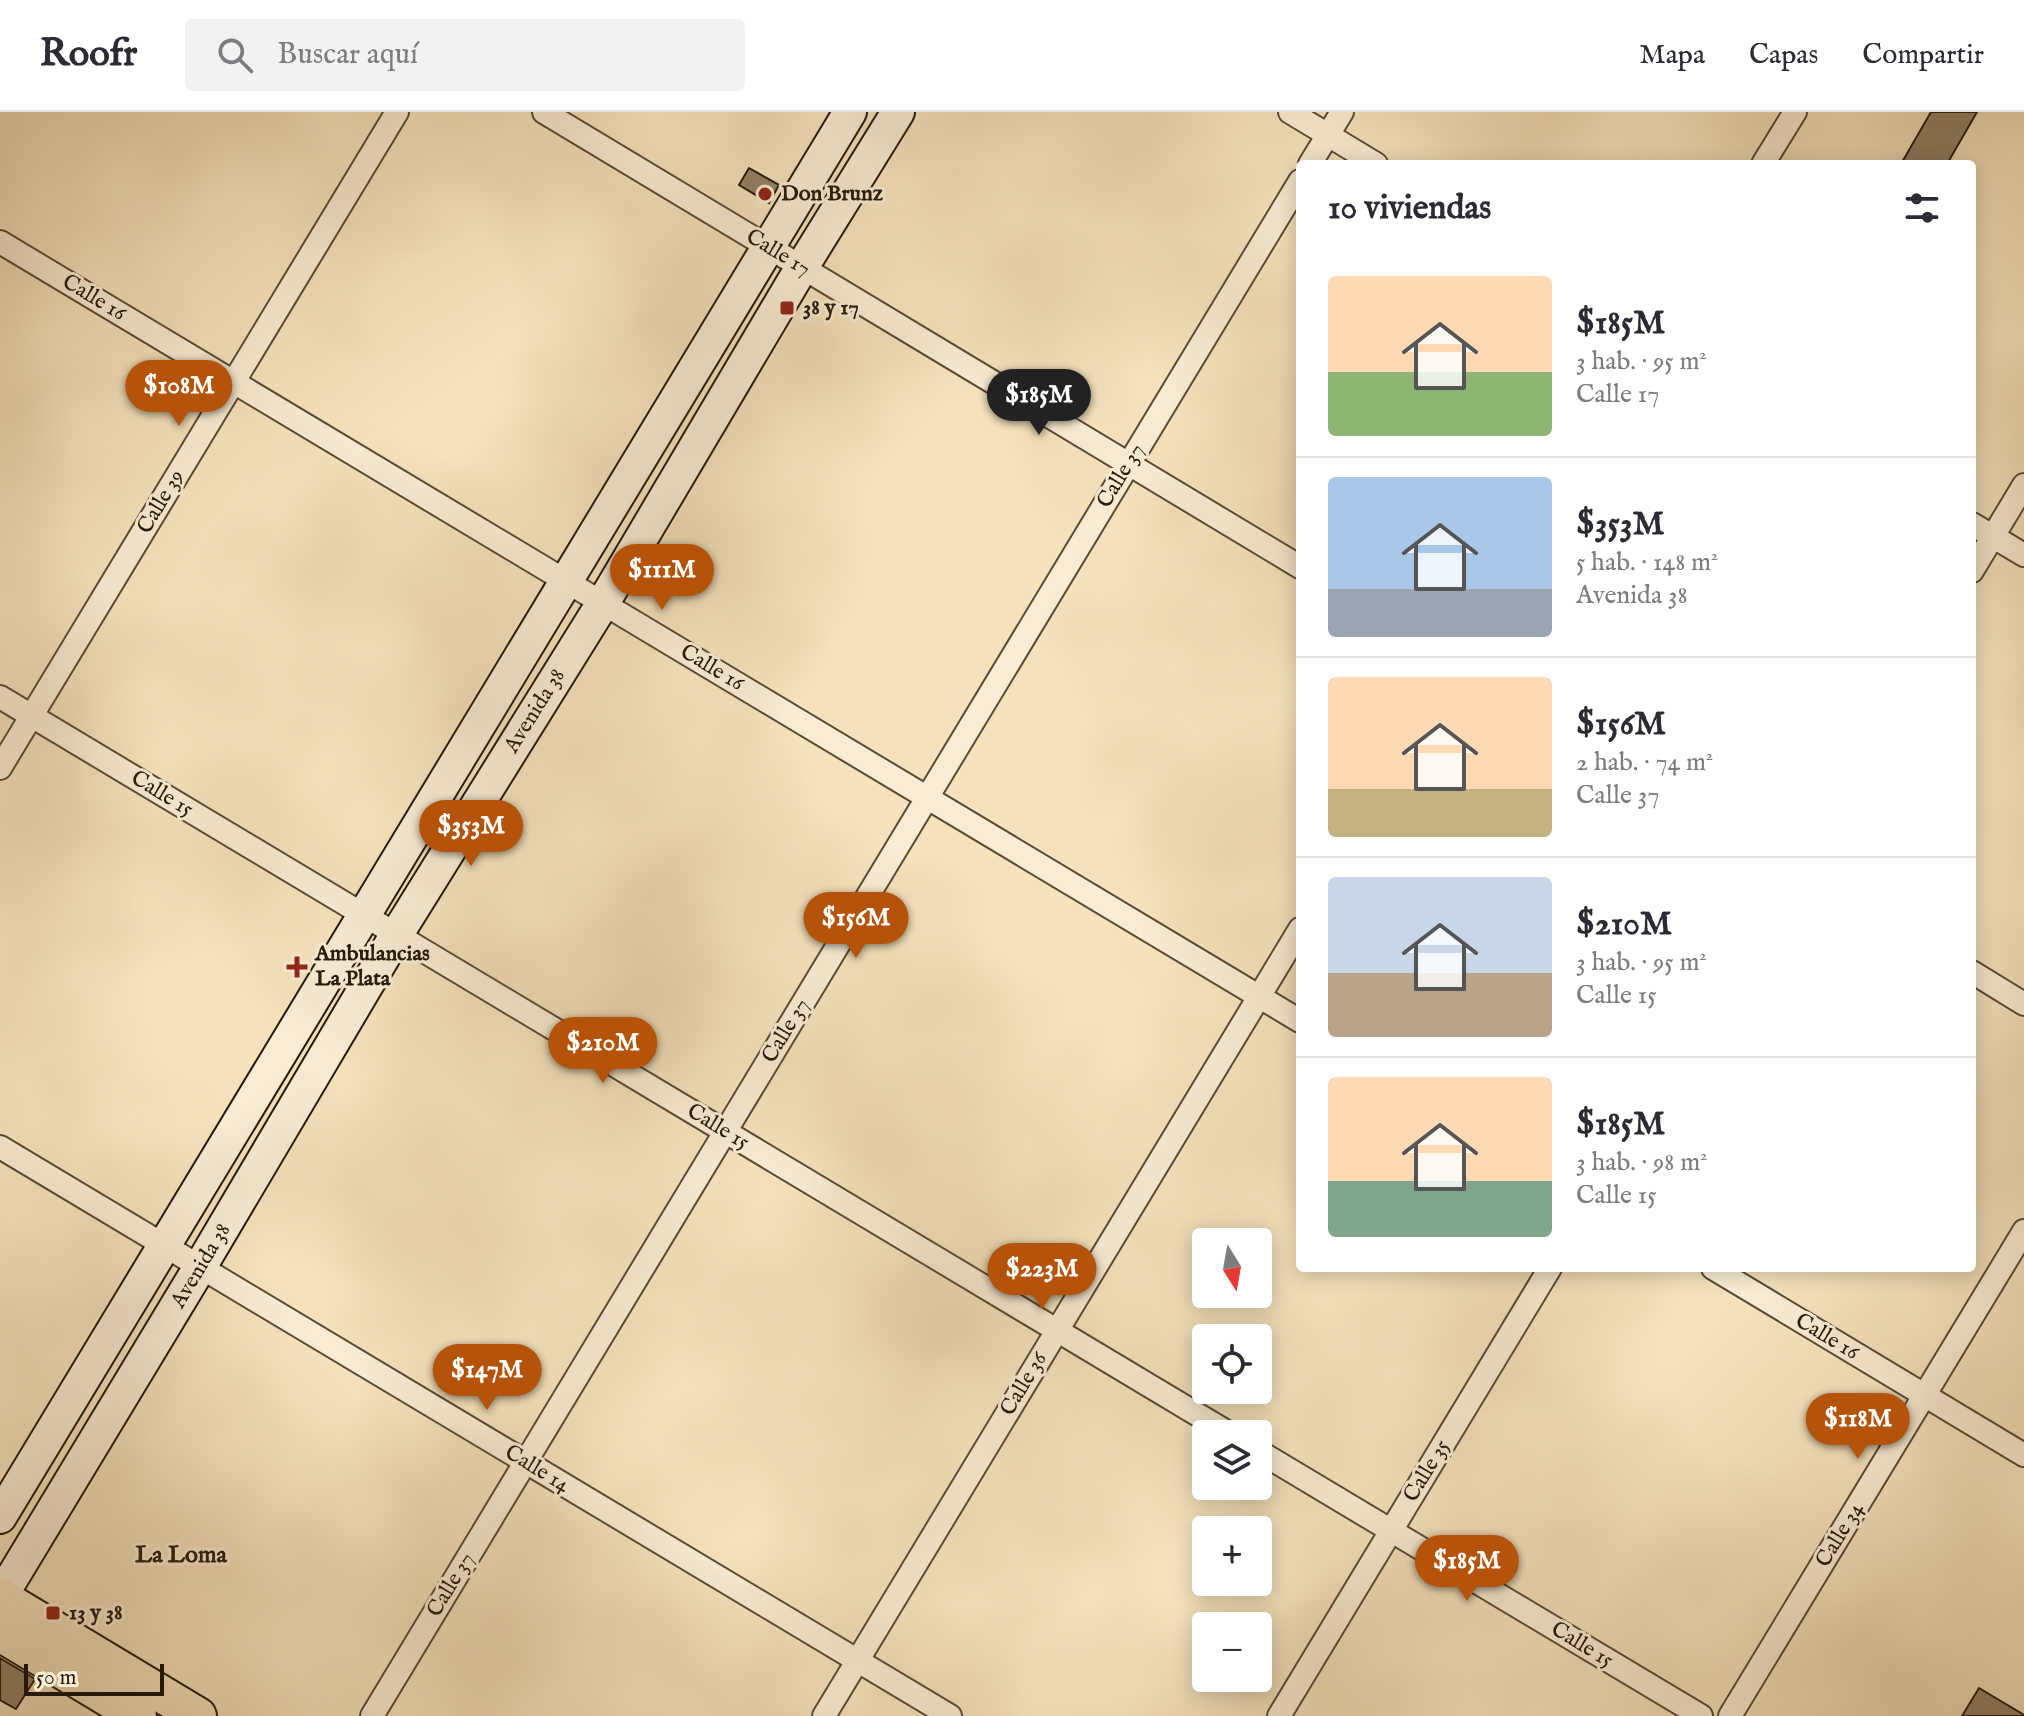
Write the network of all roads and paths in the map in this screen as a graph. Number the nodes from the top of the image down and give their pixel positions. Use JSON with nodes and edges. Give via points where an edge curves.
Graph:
{"nodes":[{"id":1,"x":397,"y":112,"type":"edge"},
{"id":2,"x":544,"y":112,"type":"edge"},
{"id":3,"x":850,"y":112,"type":"edge"},
{"id":4,"x":898,"y":112,"type":"edge"},
{"id":5,"x":1290,"y":112,"type":"edge"},
{"id":6,"x":1322,"y":112,"type":"edge"},
{"id":7,"x":1342,"y":112,"type":"edge"},
{"id":8,"x":1795,"y":112,"type":"edge"},
{"id":9,"x":1328,"y":135,"type":"junction"},
{"id":10,"x":1312,"y":160,"type":"edge"},
{"id":11,"x":1369,"y":160,"type":"edge"},
{"id":12,"x":1765,"y":160,"type":"edge"},
{"id":13,"x":1296,"y":188,"type":"edge"},
{"id":14,"x":0,"y":242,"type":"edge"},
{"id":15,"x":768,"y":247,"type":"junction"},
{"id":16,"x":802,"y":267,"type":"junction"},
{"id":17,"x":234,"y":382,"type":"junction"},
{"id":18,"x":1129,"y":464,"type":"junction"},
{"id":19,"x":2024,"y":485,"type":"edge"},
{"id":20,"x":1976,"y":526,"type":"edge"},
{"id":21,"x":1993,"y":536,"type":"junction"},
{"id":22,"x":2024,"y":555,"type":"edge"},
{"id":23,"x":1976,"y":564,"type":"edge"},
{"id":24,"x":1296,"y":565,"type":"edge"},
{"id":25,"x":566,"y":581,"type":"junction"},
{"id":26,"x":603,"y":603,"type":"junction"},
{"id":27,"x":0,"y":697,"type":"edge"},
{"id":28,"x":32,"y":716,"type":"junction"},
{"id":29,"x":0,"y":768,"type":"edge"},
{"id":30,"x":927,"y":797,"type":"junction"},
{"id":31,"x":364,"y":915,"type":"junction"},
{"id":32,"x":397,"y":934,"type":"junction"},
{"id":33,"x":1296,"y":936,"type":"edge"},
{"id":34,"x":1976,"y":974,"type":"edge"},
{"id":35,"x":1259,"y":996,"type":"junction"},
{"id":36,"x":2024,"y":1004,"type":"edge"},
{"id":37,"x":1296,"y":1019,"type":"edge"},
{"id":38,"x":725,"y":1132,"type":"junction"},
{"id":39,"x":0,"y":1147,"type":"edge"},
{"id":40,"x":2024,"y":1231,"type":"edge"},
{"id":41,"x":164,"y":1245,"type":"junction"},
{"id":42,"x":200,"y":1267,"type":"junction"},
{"id":43,"x":1548,"y":1272,"type":"edge"},
{"id":44,"x":1720,"y":1272,"type":"edge"},
{"id":45,"x":1057,"y":1330,"type":"junction"},
{"id":46,"x":1925,"y":1395,"type":"junction"},
{"id":47,"x":1207,"y":1420,"type":"edge"},
{"id":48,"x":2024,"y":1455,"type":"edge"},
{"id":49,"x":1272,"y":1459,"type":"edge"},
{"id":50,"x":525,"y":1462,"type":"junction"},
{"id":51,"x":0,"y":1517,"type":"edge"},
{"id":52,"x":1391,"y":1531,"type":"junction"},
{"id":53,"x":0,"y":1598,"type":"edge"},
{"id":54,"x":0,"y":1633,"type":"edge"},
{"id":55,"x":857,"y":1660,"type":"junction"},
{"id":56,"x":138,"y":1716,"type":"edge"},
{"id":57,"x":198,"y":1716,"type":"edge"},
{"id":58,"x":372,"y":1716,"type":"edge"},
{"id":59,"x":824,"y":1716,"type":"edge"},
{"id":60,"x":950,"y":1716,"type":"edge"},
{"id":61,"x":1279,"y":1716,"type":"edge"},
{"id":62,"x":1701,"y":1716,"type":"edge"},
{"id":63,"x":1730,"y":1716,"type":"edge"}],
"edges":[{"from":1,"to":17,"type":"street","name":"Calle 39"},
{"from":2,"to":15,"type":"street","name":"Calle 17"},
{"from":3,"to":15,"type":"main road","name":"Avenida 38"},
{"from":4,"to":16,"type":"main road","name":"Avenida 38"},
{"from":5,"to":9,"type":"street"},
{"from":6,"to":9,"type":"street"},
{"from":7,"to":9,"type":"street"},
{"from":8,"to":12,"type":"street"},
{"from":9,"to":10,"type":"street"},
{"from":9,"to":11,"type":"street"},
{"from":13,"to":18,"type":"street","name":"Calle 37"},
{"from":14,"to":17,"type":"street","name":"Calle 16"},
{"from":15,"to":16,"type":"street","name":"Calle 17"},
{"from":15,"to":25,"type":"main road","name":"Avenida 38"},
{"from":16,"to":18,"type":"street","name":"Calle 17"},
{"from":16,"to":26,"type":"main road","name":"Avenida 38"},
{"from":17,"to":25,"type":"street","name":"Calle 16"},
{"from":17,"to":28,"type":"street","name":"Calle 39"},
{"from":18,"to":24,"type":"street","name":"Calle 17"},
{"from":18,"to":30,"type":"street","name":"Calle 37"},
{"from":19,"to":21,"type":"street"},
{"from":20,"to":21,"type":"street"},
{"from":21,"to":22,"type":"street"},
{"from":21,"to":23,"type":"street"},
{"from":25,"to":26,"type":"street","name":"Calle 16"},
{"from":25,"to":31,"type":"main road","name":"Avenida 38"},
{"from":26,"to":30,"type":"street","name":"Calle 16"},
{"from":26,"to":32,"type":"main road","name":"Avenida 38"},
{"from":27,"to":28,"type":"street","name":"Calle 15"},
{"from":28,"to":29,"type":"street","name":"Calle 39"},
{"from":28,"to":31,"type":"street","name":"Calle 15"},
{"from":30,"to":35,"type":"street","name":"Calle 16"},
{"from":30,"to":38,"type":"street","name":"Calle 37"},
{"from":31,"to":32,"type":"street","name":"Calle 15"},
{"from":31,"to":41,"type":"main road","name":"Avenida 38"},
{"from":32,"to":38,"type":"street","name":"Calle 15"},
{"from":32,"to":42,"type":"main road","name":"Avenida 38"},
{"from":33,"to":35,"type":"street","name":"Calle 36"},
{"from":34,"to":36,"type":"street"},
{"from":35,"to":37,"type":"street","name":"Calle 16"},
{"from":35,"to":45,"type":"street","name":"Calle 36"},
{"from":38,"to":45,"type":"street","name":"Calle 15"},
{"from":38,"to":50,"type":"street","name":"Calle 37"},
{"from":39,"to":41,"type":"street","name":"Calle 14"},
{"from":40,"to":46,"type":"street","name":"Calle 34"},
{"from":41,"to":42,"type":"street","name":"Calle 14"},
{"from":41,"to":51,"type":"main road","name":"Avenida 38"},
{"from":42,"to":50,"type":"street","name":"Calle 14"},
{"from":42,"to":53,"type":"main road","name":"Avenida 38"},
{"from":43,"to":52,"type":"street","name":"Calle 35"},
{"from":44,"to":46,"type":"street","name":"Calle 16"},
{"from":45,"to":47,"type":"street","name":"Calle 15"},
{"from":45,"to":55,"type":"street","name":"Calle 36"},
{"from":46,"to":48,"type":"street","name":"Calle 16"},
{"from":46,"to":63,"type":"street","name":"Calle 34"},
{"from":49,"to":52,"type":"street","name":"Calle 15"},
{"from":50,"to":55,"type":"street","name":"Calle 14"},
{"from":50,"to":58,"type":"street","name":"Calle 37"},
{"from":52,"to":61,"type":"street","name":"Calle 35"},
{"from":52,"to":62,"type":"street","name":"Calle 15"},
{"from":53,"to":57,"type":"main road"},
{"from":54,"to":56,"type":"main road"},
{"from":55,"to":59,"type":"street","name":"Calle 36"},
{"from":55,"to":60,"type":"street","name":"Calle 14"}]}
